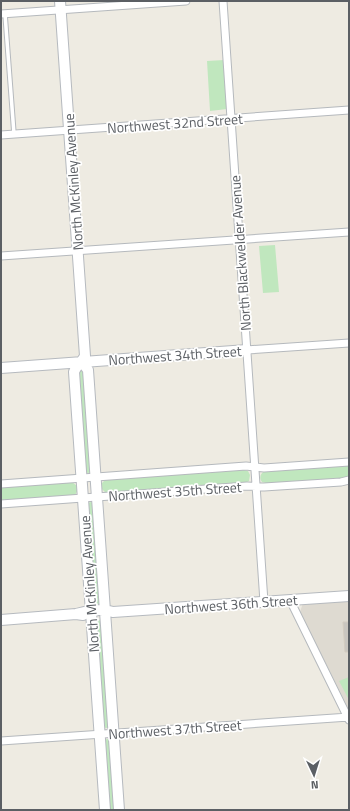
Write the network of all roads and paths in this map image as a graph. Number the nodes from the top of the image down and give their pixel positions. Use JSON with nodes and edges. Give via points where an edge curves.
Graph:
{"nodes":[{"id":1,"x":186,"y":1,"type":"edge"},
{"id":2,"x":223,"y":1,"type":"edge"},
{"id":3,"x":121,"y":3,"type":"edge"},
{"id":4,"x":60,"y":6,"type":"edge"},
{"id":5,"x":3,"y":14,"type":"edge"},
{"id":6,"x":349,"y":110,"type":"edge"},
{"id":7,"x":231,"y":119,"type":"junction"},
{"id":8,"x":69,"y":130,"type":"junction"},
{"id":9,"x":14,"y":134,"type":"junction"},
{"id":10,"x":1,"y":135,"type":"edge"},
{"id":11,"x":349,"y":232,"type":"edge"},
{"id":12,"x":239,"y":240,"type":"junction"},
{"id":13,"x":78,"y":251,"type":"junction"},
{"id":14,"x":1,"y":256,"type":"edge"},
{"id":15,"x":349,"y":343,"type":"edge"},
{"id":16,"x":247,"y":350,"type":"junction"},
{"id":17,"x":82,"y":362,"type":"junction"},
{"id":18,"x":1,"y":368,"type":"edge"},
{"id":19,"x":349,"y":462,"type":"edge"},
{"id":20,"x":255,"y":467,"type":"junction"},
{"id":21,"x":82,"y":478,"type":"junction"},
{"id":22,"x":95,"y":478,"type":"junction"},
{"id":23,"x":349,"y":480,"type":"edge"},
{"id":24,"x":1,"y":484,"type":"edge"},
{"id":25,"x":256,"y":486,"type":"junction"},
{"id":26,"x":96,"y":497,"type":"junction"},
{"id":27,"x":83,"y":498,"type":"junction"},
{"id":28,"x":1,"y":504,"type":"edge"},
{"id":29,"x":349,"y":596,"type":"edge"},
{"id":30,"x":290,"y":600,"type":"junction"},
{"id":31,"x":264,"y":602,"type":"junction"},
{"id":32,"x":108,"y":612,"type":"junction"},
{"id":33,"x":91,"y":613,"type":"junction"},
{"id":34,"x":1,"y":620,"type":"edge"},
{"id":35,"x":348,"y":718,"type":"edge"},
{"id":36,"x":100,"y":734,"type":"junction"},
{"id":37,"x":113,"y":734,"type":"junction"},
{"id":38,"x":1,"y":741,"type":"edge"},
{"id":39,"x":105,"y":810,"type":"edge"},
{"id":40,"x":119,"y":810,"type":"edge"}],
"edges":[{"from":1,"to":3,"type":"street"},
{"from":2,"to":7,"type":"street","name":"North Blackwelder Avenue"},
{"from":3,"to":4,"type":"street"},
{"from":4,"to":5,"type":"street"},
{"from":4,"to":8,"type":"street","name":"North McKinley Avenue"},
{"from":5,"to":9,"type":"lane"},
{"from":6,"to":7,"type":"street","name":"Northwest 32nd Street"},
{"from":7,"to":8,"type":"street","name":"Northwest 32nd Street"},
{"from":7,"to":12,"type":"street","name":"North Blackwelder Avenue"},
{"from":8,"to":9,"type":"street","name":"Northwest 32nd Street"},
{"from":8,"to":13,"type":"street","name":"North McKinley Avenue"},
{"from":9,"to":10,"type":"street","name":"Northwest 32nd Street"},
{"from":11,"to":12,"type":"street"},
{"from":12,"to":13,"type":"street"},
{"from":12,"to":16,"type":"street","name":"North Blackwelder Avenue"},
{"from":13,"to":14,"type":"street"},
{"from":13,"to":17,"type":"street","name":"North McKinley Avenue","via":[[85,356]]},
{"from":15,"to":16,"type":"street","name":"Northwest 34th Street"},
{"from":16,"to":17,"type":"street","name":"Northwest 34th Street"},
{"from":16,"to":20,"type":"street","name":"North Blackwelder Avenue"},
{"from":17,"to":18,"type":"street","name":"Northwest 34th Street"},
{"from":17,"to":21,"type":"street","name":"North McKinley Avenue","via":[[74,369]]},
{"from":17,"to":22,"type":"street","name":"North McKinley Avenue","via":[[88,370]]},
{"from":19,"to":20,"type":"street","name":"Northwest 35th Street"},
{"from":20,"to":22,"type":"street","name":"Northwest 35th Street"},
{"from":20,"to":25,"type":"street","name":"North Blackwelder Avenue"},
{"from":21,"to":22,"type":"street","name":"Northwest 35th Street"},
{"from":21,"to":24,"type":"street","name":"Northwest 35th Street"},
{"from":21,"to":27,"type":"street","name":"North McKinley Avenue"},
{"from":22,"to":26,"type":"street","name":"North McKinley Avenue"},
{"from":23,"to":25,"type":"street","name":"Northwest 35th Street"},
{"from":25,"to":26,"type":"street","name":"Northwest 35th Street"},
{"from":25,"to":31,"type":"street","name":"North Blackwelder Avenue"},
{"from":26,"to":27,"type":"street","name":"Northwest 35th Street"},
{"from":26,"to":32,"type":"street","name":"North McKinley Avenue"},
{"from":27,"to":28,"type":"street","name":"Northwest 35th Street"},
{"from":27,"to":33,"type":"street","name":"North McKinley Avenue"},
{"from":29,"to":30,"type":"street","name":"Northwest 36th Street"},
{"from":30,"to":31,"type":"street","name":"Northwest 36th Street"},
{"from":30,"to":35,"type":"street"},
{"from":31,"to":32,"type":"street","name":"Northwest 36th Street"},
{"from":32,"to":33,"type":"street","name":"Northwest 36th Street"},
{"from":32,"to":37,"type":"street","name":"North McKinley Avenue"},
{"from":33,"to":34,"type":"street","name":"Northwest 36th Street"},
{"from":33,"to":36,"type":"street","name":"North McKinley Avenue"},
{"from":35,"to":37,"type":"street","name":"Northwest 37th Street"},
{"from":36,"to":37,"type":"street","name":"Northwest 37th Street"},
{"from":36,"to":38,"type":"street","name":"Northwest 37th Street"},
{"from":36,"to":39,"type":"street","name":"North McKinley Avenue"},
{"from":37,"to":40,"type":"street","name":"North McKinley Avenue"}]}
